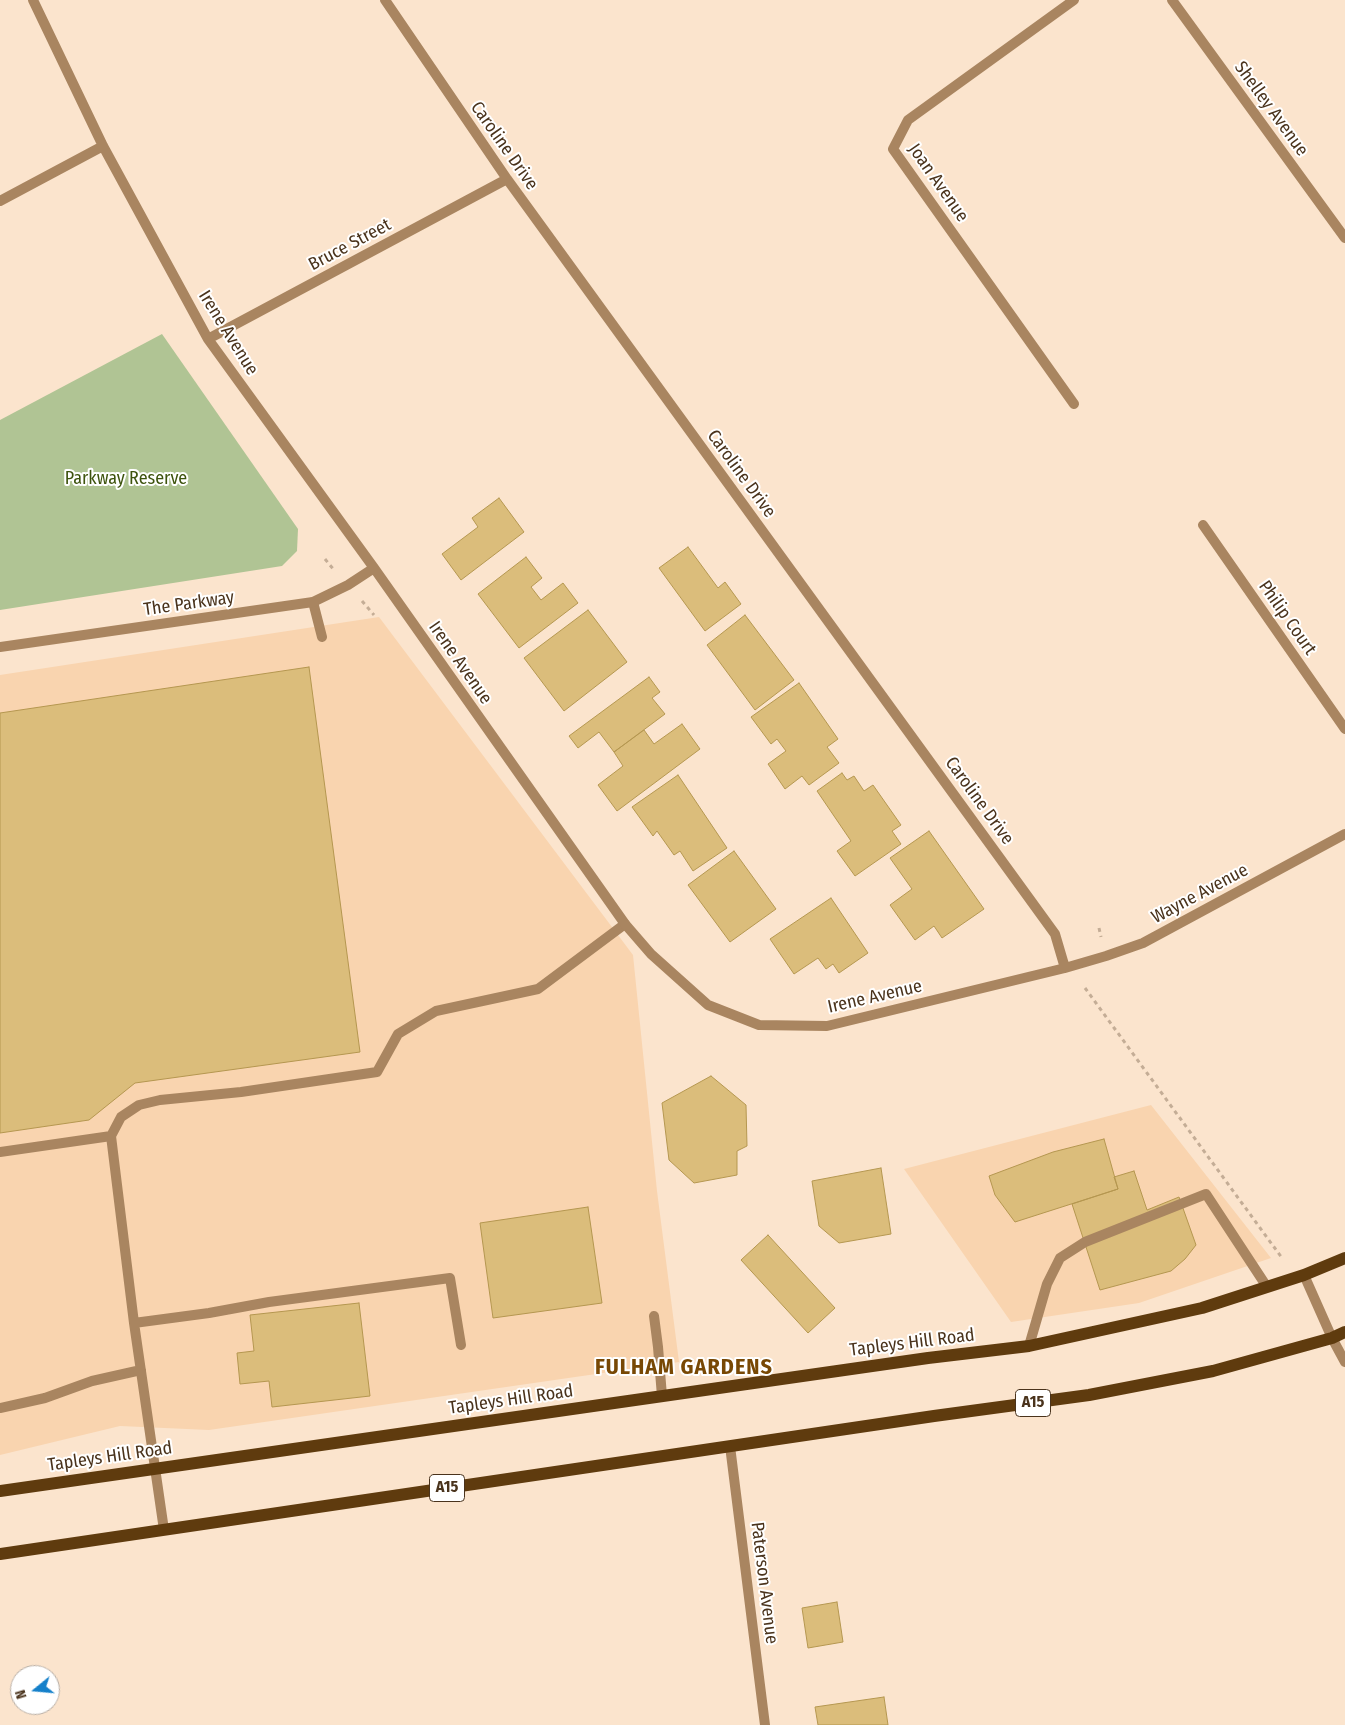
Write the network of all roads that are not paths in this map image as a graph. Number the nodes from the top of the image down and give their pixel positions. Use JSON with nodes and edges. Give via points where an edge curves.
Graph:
{"nodes":[{"id":1,"x":33,"y":0,"type":"edge"},
{"id":2,"x":385,"y":0,"type":"edge"},
{"id":3,"x":1074,"y":0,"type":"edge"},
{"id":4,"x":1172,"y":0,"type":"edge"},
{"id":5,"x":103,"y":146,"type":"junction"},
{"id":6,"x":507,"y":179,"type":"junction"},
{"id":7,"x":0,"y":201,"type":"edge"},
{"id":8,"x":1345,"y":238,"type":"edge"},
{"id":9,"x":208,"y":339,"type":"junction"},
{"id":10,"x":1074,"y":404,"type":"dead end"},
{"id":11,"x":1203,"y":525,"type":"dead end"},
{"id":12,"x":374,"y":568,"type":"junction"},
{"id":13,"x":312,"y":602,"type":"junction"},
{"id":14,"x":322,"y":637,"type":"dead end"},
{"id":15,"x":0,"y":647,"type":"edge"},
{"id":16,"x":1345,"y":729,"type":"edge"},
{"id":17,"x":1345,"y":834,"type":"edge"},
{"id":18,"x":625,"y":924,"type":"junction"},
{"id":19,"x":1065,"y":968,"type":"junction"},
{"id":20,"x":110,"y":1136,"type":"junction"},
{"id":21,"x":0,"y":1152,"type":"edge"},
{"id":22,"x":1345,"y":1258,"type":"edge"},
{"id":23,"x":1304,"y":1275,"type":"junction"},
{"id":24,"x":1266,"y":1287,"type":"junction"},
{"id":25,"x":654,"y":1316,"type":"dead end"},
{"id":26,"x":134,"y":1323,"type":"junction"},
{"id":27,"x":1345,"y":1332,"type":"edge"},
{"id":28,"x":1332,"y":1338,"type":"junction"},
{"id":29,"x":461,"y":1345,"type":"dead end"},
{"id":30,"x":1029,"y":1346,"type":"junction"},
{"id":31,"x":1345,"y":1362,"type":"edge"},
{"id":32,"x":141,"y":1370,"type":"junction"},
{"id":33,"x":662,"y":1396,"type":"junction"},
{"id":34,"x":0,"y":1408,"type":"edge"},
{"id":35,"x":730,"y":1446,"type":"junction"},
{"id":36,"x":154,"y":1469,"type":"junction"},
{"id":37,"x":0,"y":1491,"type":"edge"},
{"id":38,"x":164,"y":1530,"type":"junction"},
{"id":39,"x":0,"y":1554,"type":"edge"},
{"id":40,"x":765,"y":1725,"type":"edge"}],
"edges":[{"from":1,"to":5,"type":"street","name":"Irene Avenue"},
{"from":2,"to":6,"type":"street","name":"Caroline Drive"},
{"from":3,"to":10,"type":"street","name":"Joan Avenue","via":[[908,120],[893,149]]},
{"from":4,"to":8,"type":"street","name":"Shelley Avenue"},
{"from":5,"to":7,"type":"street"},
{"from":5,"to":9,"type":"street","name":"Irene Avenue"},
{"from":6,"to":9,"type":"street","name":"Bruce Street"},
{"from":6,"to":19,"type":"street","name":"Caroline Drive","via":[[1055,934]]},
{"from":9,"to":12,"type":"street","name":"Irene Avenue"},
{"from":11,"to":16,"type":"street","name":"Philip Court"},
{"from":12,"to":13,"type":"street","name":"The Parkway"},
{"from":12,"to":18,"type":"street","name":"Irene Avenue"},
{"from":13,"to":14,"type":"street"},
{"from":13,"to":15,"type":"street","name":"The Parkway"},
{"from":17,"to":19,"type":"street","name":"Wayne Avenue","via":[[1143,943]]},
{"from":18,"to":19,"type":"street","name":"Irene Avenue","via":[[650,954],[708,1005],[759,1025],[827,1026]]},
{"from":18,"to":20,"type":"street","via":[[538,989],[436,1011],[398,1034],[377,1072],[139,1105],[121,1116]]},
{"from":20,"to":21,"type":"street"},
{"from":20,"to":26,"type":"street"},
{"from":22,"to":23,"type":"main road","name":"Tapleys Hill Road"},
{"from":23,"to":24,"type":"main road","name":"Tapleys Hill Road"},
{"from":23,"to":28,"type":"street"},
{"from":24,"to":30,"type":"main road","name":"Tapleys Hill Road","via":[[1202,1308]]},
{"from":24,"to":30,"type":"street","via":[[1206,1194],[1085,1242],[1060,1258],[1047,1284]]},
{"from":25,"to":33,"type":"street"},
{"from":26,"to":29,"type":"street","via":[[450,1278]]},
{"from":26,"to":32,"type":"street"},
{"from":27,"to":28,"type":"main road","number":"A15"},
{"from":28,"to":31,"type":"street"},
{"from":28,"to":35,"type":"main road","number":"A15","via":[[1213,1371],[1089,1395]]},
{"from":30,"to":33,"type":"main road","name":"Tapleys Hill Road"},
{"from":32,"to":34,"type":"street"},
{"from":32,"to":36,"type":"street"},
{"from":33,"to":36,"type":"main road","name":"Tapleys Hill Road"},
{"from":35,"to":38,"type":"main road","number":"A15"},
{"from":35,"to":40,"type":"street","name":"Paterson Avenue"},
{"from":36,"to":37,"type":"main road","name":"Tapleys Hill Road"},
{"from":36,"to":38,"type":"street"},
{"from":38,"to":39,"type":"main road","number":"A15"}]}
